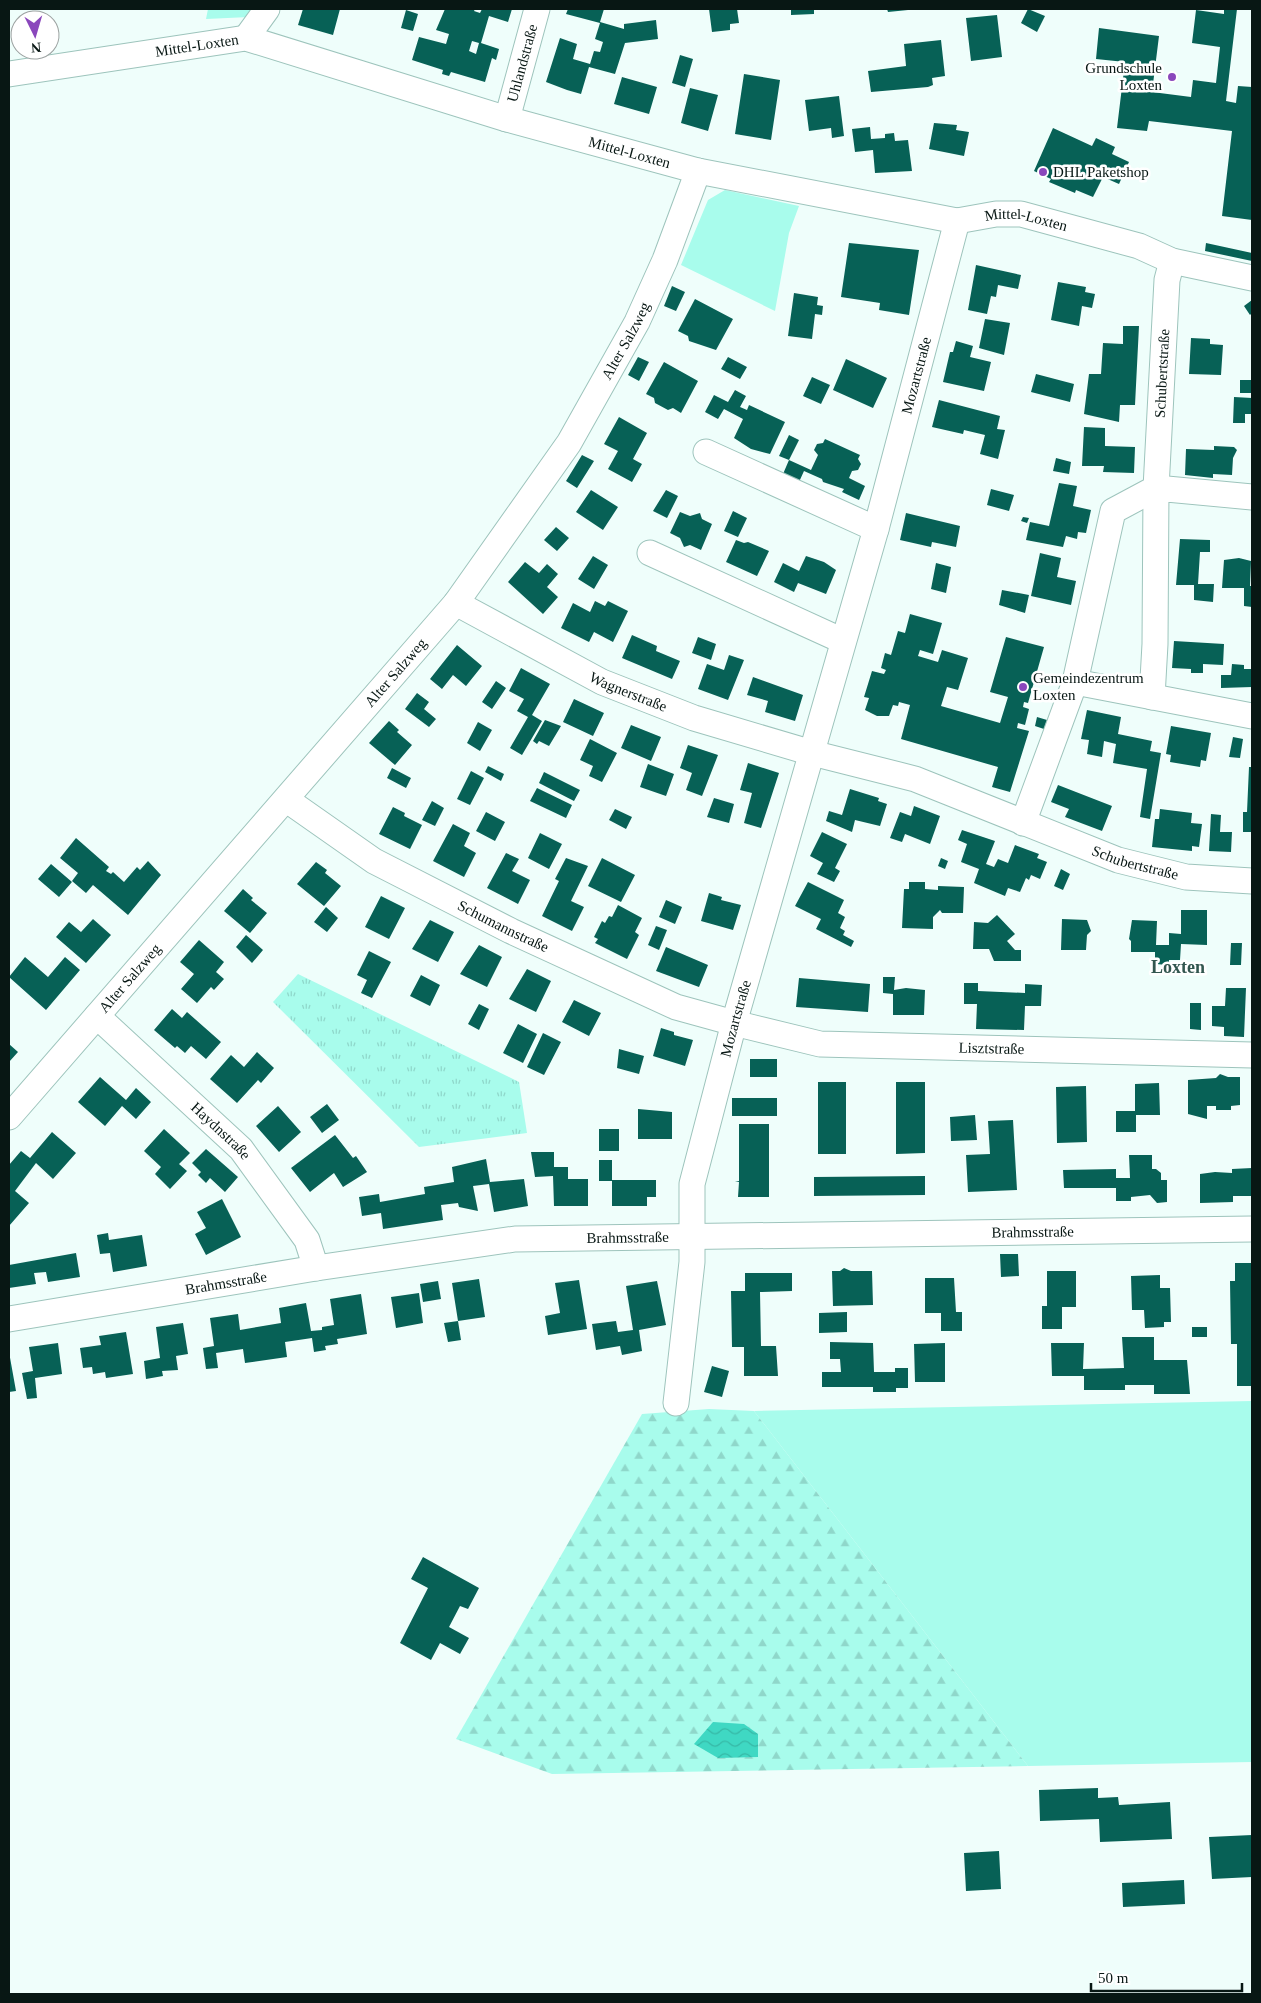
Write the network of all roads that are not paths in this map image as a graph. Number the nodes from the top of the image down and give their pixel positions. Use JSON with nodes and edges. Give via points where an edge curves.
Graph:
{"nodes":[{"id":1,"x":267,"y":9,"type":"edge"},
{"id":2,"x":537,"y":9,"type":"edge"},
{"id":3,"x":246,"y":38,"type":"junction"},
{"id":4,"x":9,"y":74,"type":"edge"},
{"id":5,"x":507,"y":118,"type":"junction"},
{"id":6,"x":698,"y":171,"type":"junction"},
{"id":7,"x":957,"y":221,"type":"junction"},
{"id":8,"x":1172,"y":261,"type":"junction"},
{"id":9,"x":1252,"y":278,"type":"edge"},
{"id":10,"x":706,"y":452,"type":"dead end"},
{"id":11,"x":1156,"y":488,"type":"junction"},
{"id":12,"x":1252,"y":498,"type":"edge"},
{"id":13,"x":876,"y":529,"type":"junction"},
{"id":14,"x":650,"y":553,"type":"dead end"},
{"id":15,"x":456,"y":603,"type":"junction"},
{"id":16,"x":843,"y":642,"type":"junction"},
{"id":17,"x":1076,"y":682,"type":"junction"},
{"id":18,"x":1152,"y":696,"type":"junction"},
{"id":19,"x":1252,"y":716,"type":"edge"},
{"id":20,"x":812,"y":753,"type":"junction"},
{"id":21,"x":287,"y":800,"type":"junction"},
{"id":22,"x":1024,"y":823,"type":"junction"},
{"id":23,"x":1252,"y":881,"type":"edge"},
{"id":24,"x":97,"y":1016,"type":"junction"},
{"id":25,"x":734,"y":1023,"type":"junction"},
{"id":26,"x":1252,"y":1055,"type":"edge"},
{"id":27,"x":9,"y":1117,"type":"edge"},
{"id":28,"x":1252,"y":1228,"type":"edge"},
{"id":29,"x":690,"y":1236,"type":"junction"},
{"id":30,"x":316,"y":1268,"type":"junction"},
{"id":31,"x":9,"y":1319,"type":"edge"},
{"id":32,"x":676,"y":1403,"type":"dead end"}],
"edges":[{"from":1,"to":3,"type":"street"},
{"from":2,"to":5,"type":"street","name":"Uhlandstraße"},
{"from":3,"to":4,"type":"street","name":"Mittel-Loxten"},
{"from":3,"to":5,"type":"street","name":"Mittel-Loxten"},
{"from":5,"to":6,"type":"street","name":"Mittel-Loxten"},
{"from":6,"to":7,"type":"street","name":"Mittel-Loxten"},
{"from":6,"to":15,"type":"street","name":"Alter Salzweg","via":[[666,260],[637,322],[574,434]]},
{"from":7,"to":8,"type":"street","name":"Mittel-Loxten","via":[[996,214],[1021,214],[1139,246]]},
{"from":7,"to":13,"type":"street","name":"Mozartstraße"},
{"from":8,"to":9,"type":"street","name":"Mittel-Loxten"},
{"from":8,"to":11,"type":"street","name":"Schubertstraße","via":[[1167,280]]},
{"from":10,"to":13,"type":"street"},
{"from":11,"to":12,"type":"street"},
{"from":11,"to":17,"type":"street","via":[[1113,511]]},
{"from":11,"to":18,"type":"street","name":"Schubertstraße"},
{"from":13,"to":16,"type":"street","name":"Mozartstraße"},
{"from":14,"to":16,"type":"street"},
{"from":15,"to":20,"type":"street","name":"Wagnerstraße","via":[[602,682],[694,718]]},
{"from":15,"to":21,"type":"street","name":"Alter Salzweg"},
{"from":16,"to":20,"type":"street","name":"Mozartstraße"},
{"from":17,"to":18,"type":"street"},
{"from":17,"to":22,"type":"street"},
{"from":18,"to":19,"type":"street"},
{"from":20,"to":22,"type":"street","name":"Schubertstraße","via":[[915,779]]},
{"from":20,"to":25,"type":"street","name":"Mozartstraße"},
{"from":21,"to":24,"type":"street","name":"Alter Salzweg"},
{"from":21,"to":25,"type":"street","name":"Schumannstraße","via":[[374,861],[511,931],[676,1007]]},
{"from":22,"to":23,"type":"street","name":"Schubertstraße","via":[[1118,860],[1186,877]]},
{"from":24,"to":27,"type":"street","name":"Alter Salzweg"},
{"from":24,"to":30,"type":"street","name":"Haydnstraße","via":[[241,1149],[307,1240]]},
{"from":25,"to":26,"type":"street","name":"Lisztstraße","via":[[820,1044]]},
{"from":25,"to":29,"type":"street","name":"Mozartstraße","via":[[692,1184]]},
{"from":28,"to":29,"type":"street","name":"Brahmsstraße"},
{"from":29,"to":30,"type":"street","name":"Brahmsstraße","via":[[515,1239]]},
{"from":29,"to":32,"type":"street","name":"Mozartstraße","via":[[692,1262]]},
{"from":30,"to":31,"type":"street","name":"Brahmsstraße"}]}
